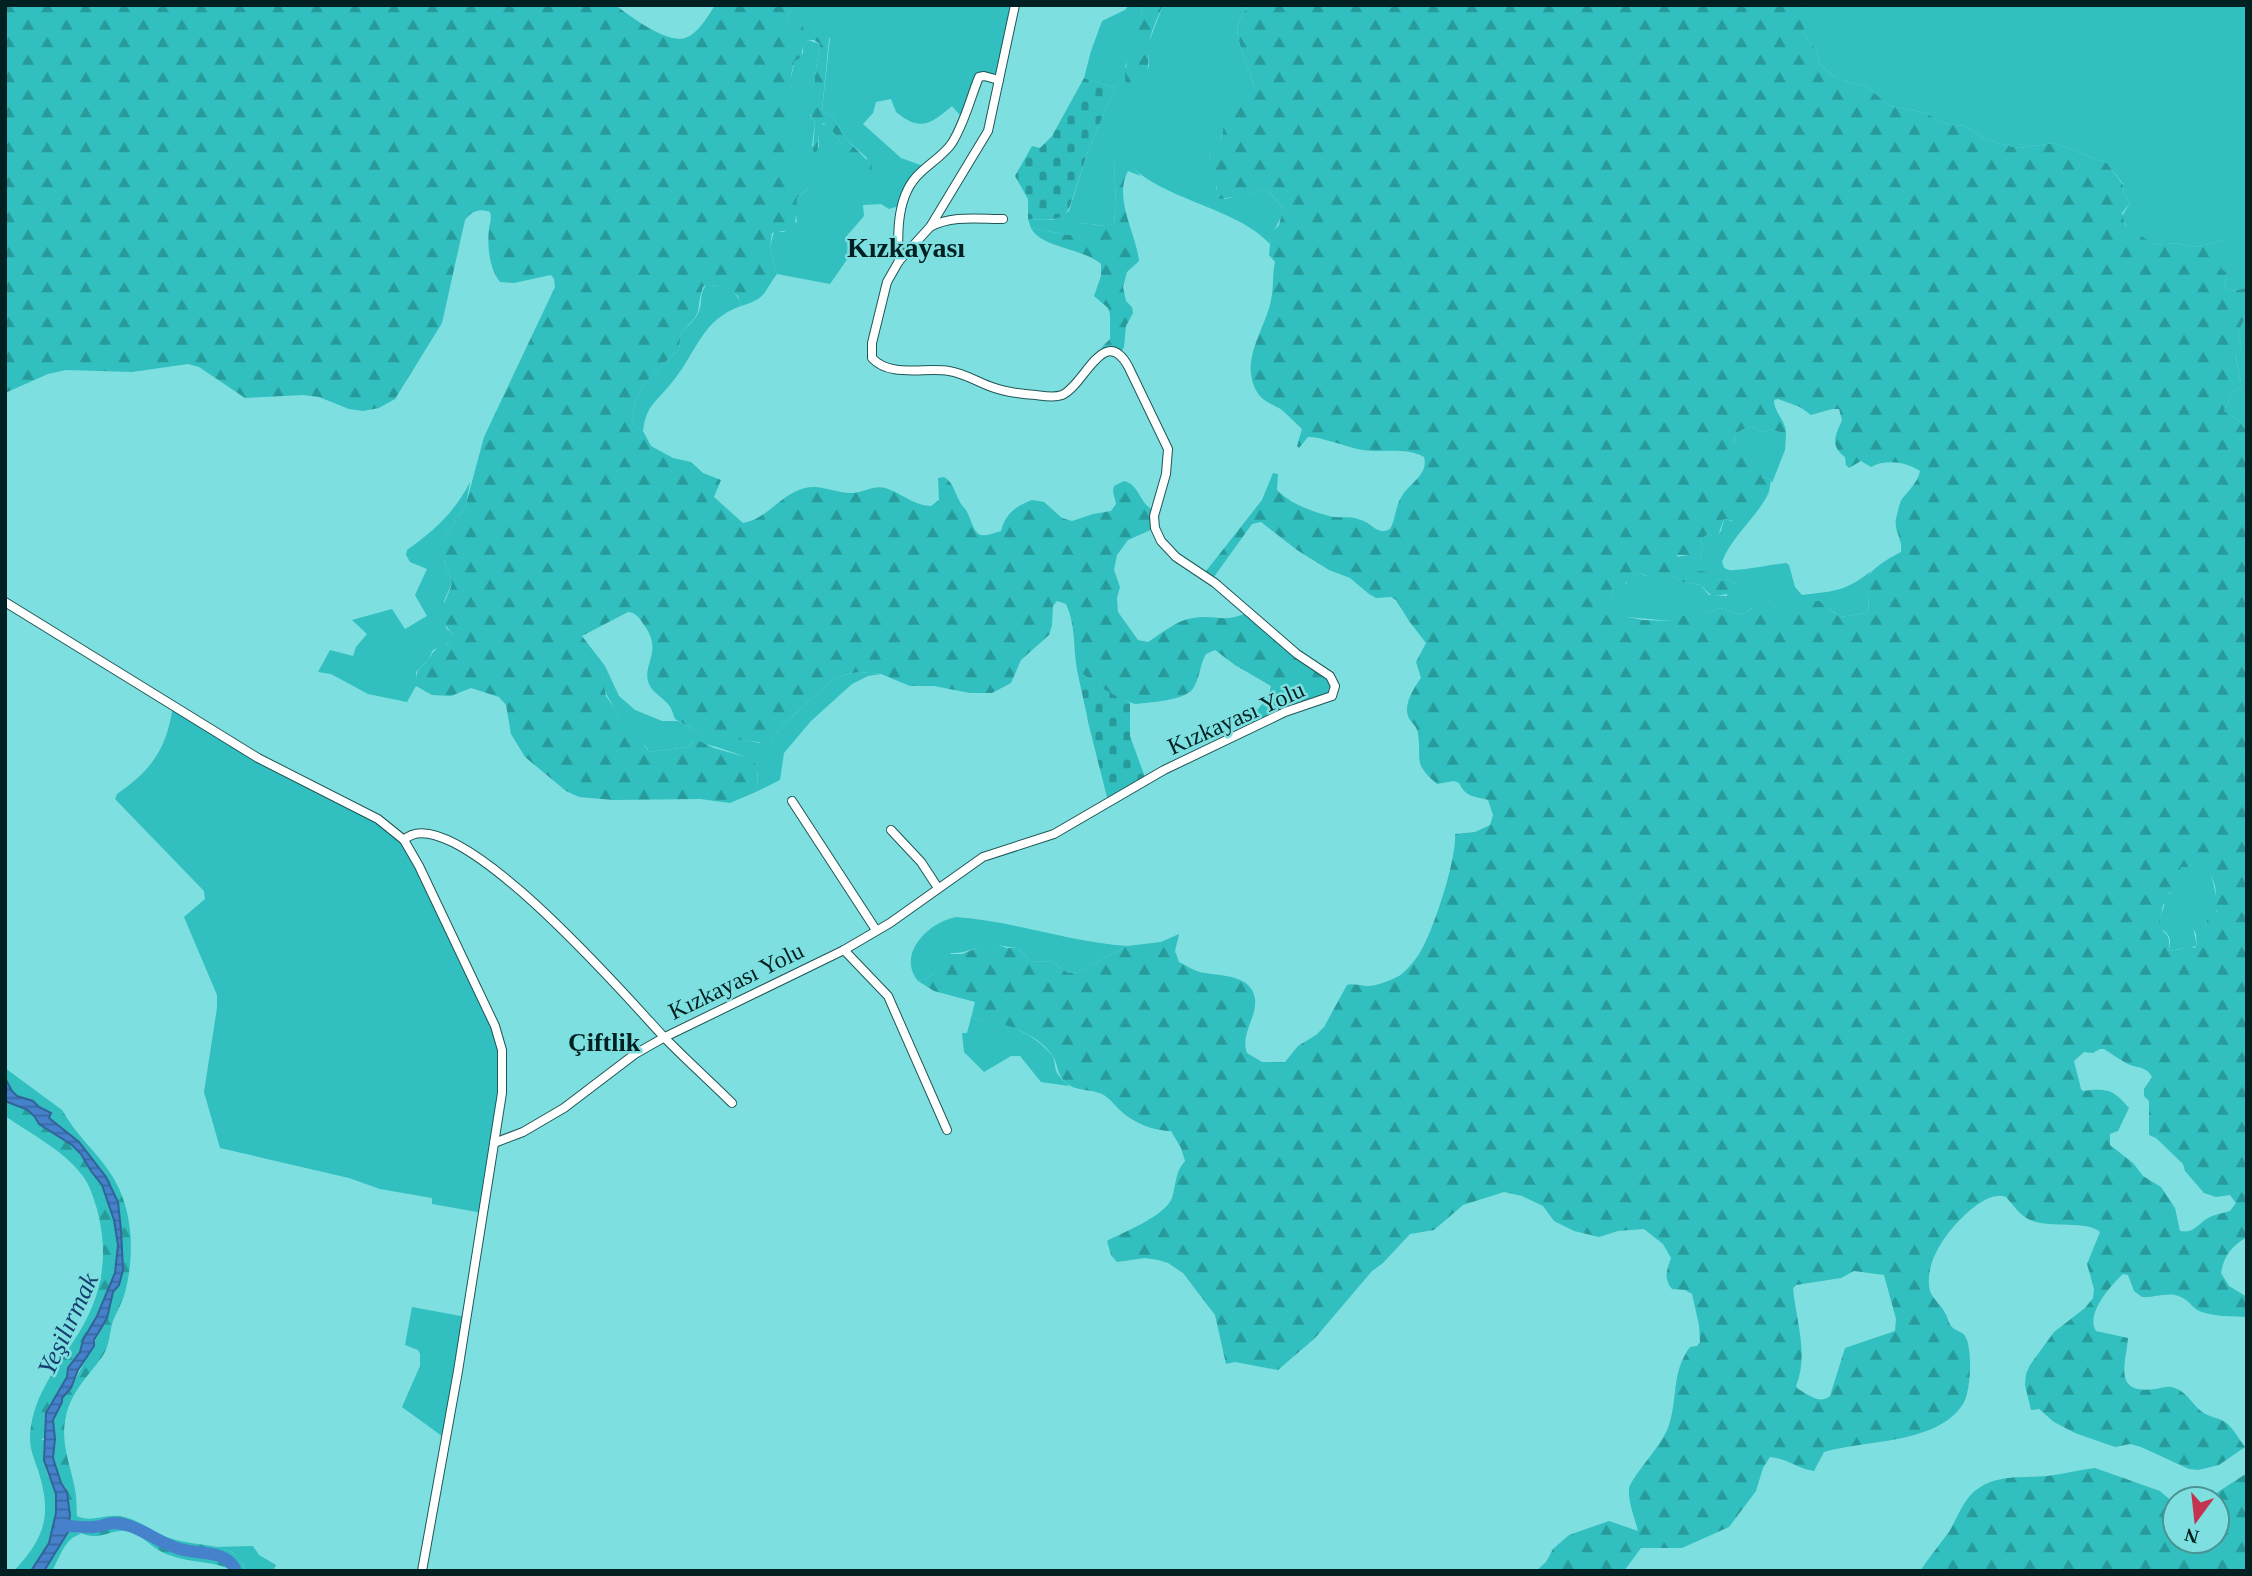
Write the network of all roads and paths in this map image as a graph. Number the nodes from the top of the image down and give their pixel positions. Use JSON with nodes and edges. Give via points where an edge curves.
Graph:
{"nodes":[{"id":1,"x":1016,"y":5,"type":"edge"},
{"id":2,"x":999,"y":80,"type":"junction"},
{"id":3,"x":1003,"y":219,"type":"dead end"},
{"id":4,"x":930,"y":227,"type":"junction"},
{"id":5,"x":899,"y":261,"type":"junction"},
{"id":6,"x":5,"y":602,"type":"edge"},
{"id":7,"x":792,"y":801,"type":"dead end"},
{"id":8,"x":891,"y":830,"type":"dead end"},
{"id":9,"x":404,"y":840,"type":"junction"},
{"id":10,"x":938,"y":888,"type":"junction"},
{"id":11,"x":876,"y":930,"type":"junction"},
{"id":12,"x":844,"y":950,"type":"junction"},
{"id":13,"x":665,"y":1037,"type":"junction"},
{"id":14,"x":732,"y":1103,"type":"dead end"},
{"id":15,"x":947,"y":1130,"type":"dead end"},
{"id":16,"x":494,"y":1143,"type":"junction"},
{"id":17,"x":422,"y":1571,"type":"edge"}],
"edges":[{"from":1,"to":2,"type":"street"},
{"from":2,"to":4,"type":"street","via":[[988,131]]},
{"from":2,"to":5,"type":"street","via":[[979,77],[953,141],[909,186],[902,205]]},
{"from":3,"to":4,"type":"street","via":[[951,220]]},
{"from":4,"to":5,"type":"street"},
{"from":5,"to":10,"type":"street","name":"Kızkayası Yolu","via":[[878,314],[872,358],[897,369],[948,371],[1014,393],[1051,396],[1073,387],[1102,354],[1120,354],[1168,449],[1154,516],[1161,541],[1291,650],[1330,676],[1335,686],[1329,699],[1285,712],[1164,770],[1054,834],[983,857]]},
{"from":6,"to":9,"type":"street","via":[[258,758],[378,819]]},
{"from":7,"to":11,"type":"street"},
{"from":8,"to":10,"type":"street"},
{"from":9,"to":13,"type":"street","via":[[415,832],[437,836],[496,870],[580,946]]},
{"from":9,"to":16,"type":"street","via":[[500,1039],[503,1080]]},
{"from":10,"to":11,"type":"street","name":"Kızkayası Yolu"},
{"from":11,"to":12,"type":"street","name":"Kızkayası Yolu"},
{"from":12,"to":13,"type":"street","name":"Kızkayası Yolu"},
{"from":12,"to":15,"type":"street","via":[[888,996]]},
{"from":13,"to":14,"type":"street"},
{"from":13,"to":16,"type":"street","name":"Kızkayası Yolu","via":[[564,1108]]},
{"from":16,"to":17,"type":"street"}]}
